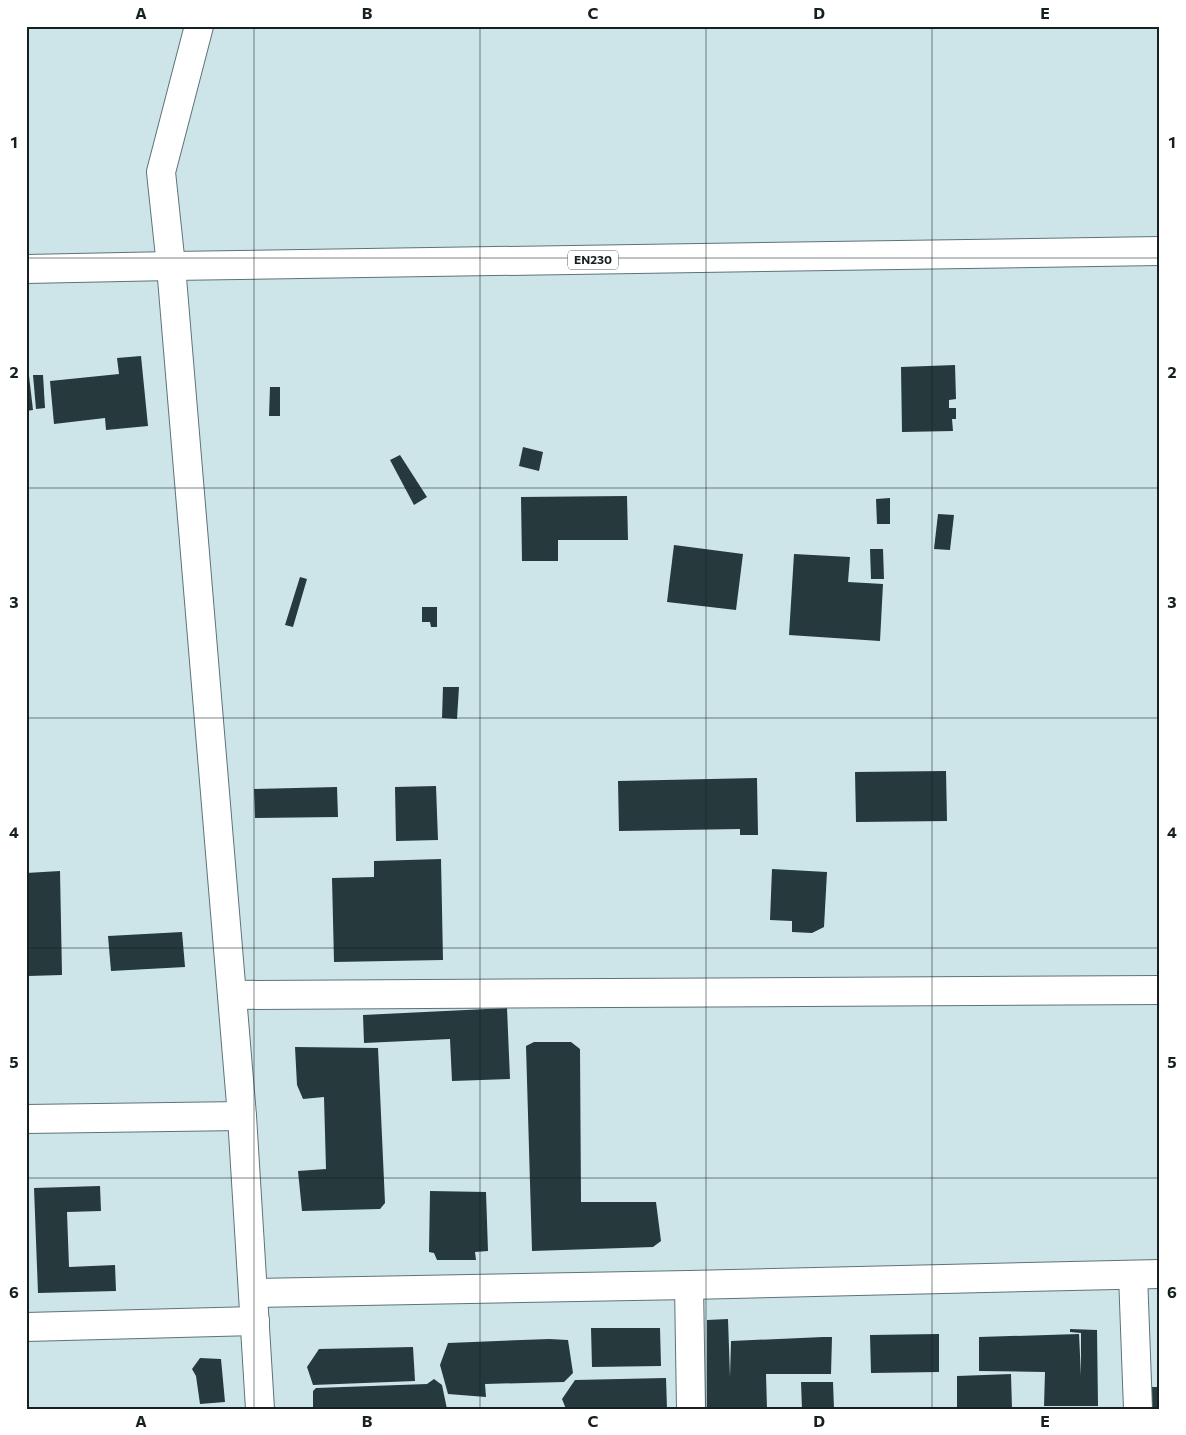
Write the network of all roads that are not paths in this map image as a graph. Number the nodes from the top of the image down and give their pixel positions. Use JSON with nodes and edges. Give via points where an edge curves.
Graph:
{"nodes":[{"id":1,"x":199,"y":26,"type":"edge"},
{"id":2,"x":1160,"y":251,"type":"edge"},
{"id":3,"x":171,"y":266,"type":"junction"},
{"id":4,"x":26,"y":270,"type":"edge"},
{"id":5,"x":1160,"y":990,"type":"edge"},
{"id":6,"x":232,"y":995,"type":"junction"},
{"id":7,"x":242,"y":1116,"type":"junction"},
{"id":8,"x":26,"y":1119,"type":"edge"},
{"id":9,"x":1160,"y":1274,"type":"edge"},
{"id":10,"x":1133,"y":1275,"type":"junction"},
{"id":11,"x":689,"y":1285,"type":"junction"},
{"id":12,"x":254,"y":1293,"type":"junction"},
{"id":13,"x":255,"y":1321,"type":"junction"},
{"id":14,"x":26,"y":1327,"type":"edge"},
{"id":15,"x":260,"y":1409,"type":"edge"},
{"id":16,"x":691,"y":1409,"type":"edge"},
{"id":17,"x":1138,"y":1409,"type":"edge"}],
"edges":[{"from":1,"to":3,"type":"street","via":[[161,172]]},
{"from":2,"to":3,"type":"street","number":"EN230"},
{"from":3,"to":4,"type":"street","number":"EN230"},
{"from":3,"to":6,"type":"street"},
{"from":5,"to":6,"type":"street"},
{"from":6,"to":7,"type":"street"},
{"from":7,"to":8,"type":"street"},
{"from":7,"to":12,"type":"street"},
{"from":9,"to":10,"type":"street"},
{"from":10,"to":11,"type":"street"},
{"from":10,"to":17,"type":"street"},
{"from":11,"to":12,"type":"street"},
{"from":11,"to":16,"type":"street"},
{"from":12,"to":13,"type":"street"},
{"from":13,"to":14,"type":"street"},
{"from":13,"to":15,"type":"street"}]}
